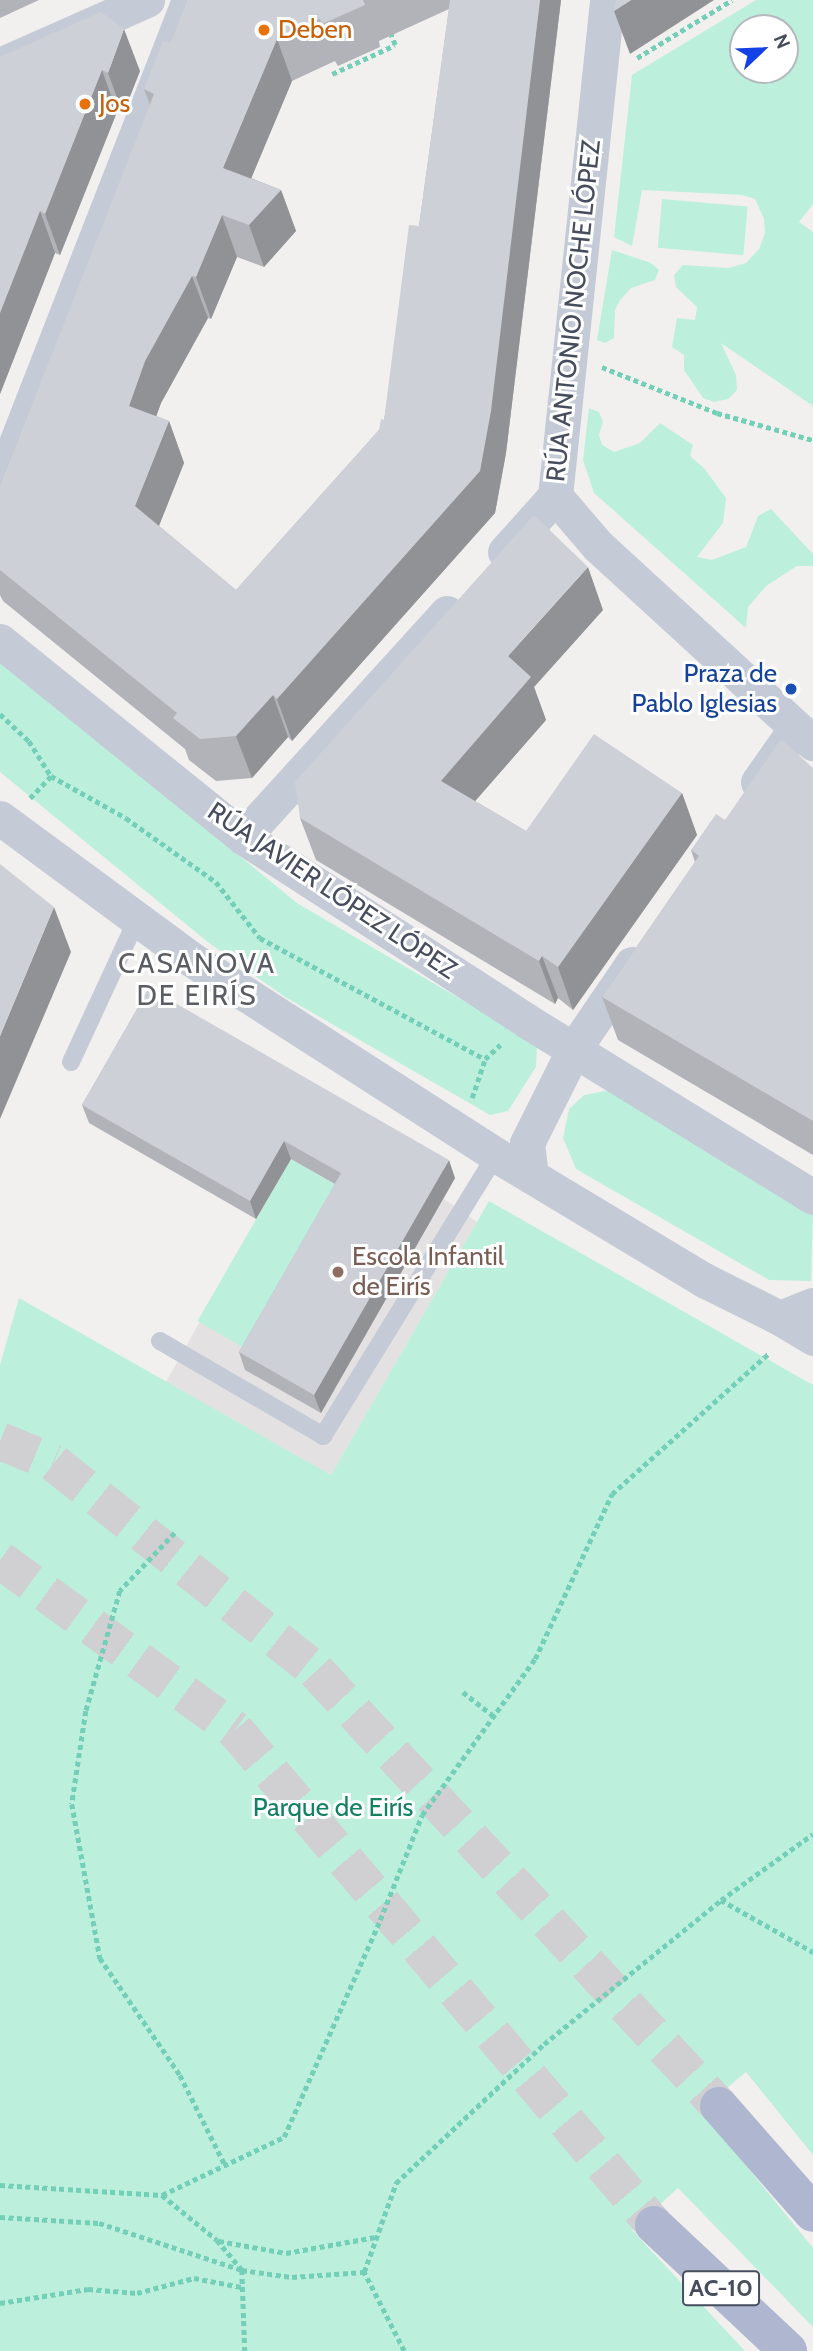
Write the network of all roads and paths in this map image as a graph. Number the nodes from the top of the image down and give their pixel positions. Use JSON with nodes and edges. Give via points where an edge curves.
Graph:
{"nodes":[{"id":1,"x":147,"y":0,"type":"edge"},
{"id":2,"x":189,"y":0,"type":"edge"},
{"id":3,"x":607,"y":0,"type":"edge"},
{"id":4,"x":732,"y":0,"type":"edge"},
{"id":5,"x":386,"y":22,"type":"dead end"},
{"id":6,"x":632,"y":61,"type":"dead end"},
{"id":7,"x":0,"y":65,"type":"edge"},
{"id":8,"x":332,"y":74,"type":"dead end"},
{"id":9,"x":595,"y":364,"type":"dead end"},
{"id":10,"x":813,"y":440,"type":"edge"},
{"id":11,"x":0,"y":484,"type":"edge"},
{"id":12,"x":555,"y":496,"type":"junction"},
{"id":13,"x":0,"y":641,"type":"edge"},
{"id":14,"x":0,"y":714,"type":"edge"},
{"id":15,"x":805,"y":736,"type":"edge"},
{"id":16,"x":739,"y":810,"type":"edge"},
{"id":17,"x":0,"y":818,"type":"edge"},
{"id":18,"x":243,"y":837,"type":"junction"},
{"id":19,"x":138,"y":919,"type":"junction"},
{"id":20,"x":652,"y":936,"type":"edge"},
{"id":21,"x":527,"y":1021,"type":"junction"},
{"id":22,"x":574,"y":1049,"type":"junction"},
{"id":23,"x":71,"y":1062,"type":"dead end"},
{"id":24,"x":496,"y":1155,"type":"junction"},
{"id":25,"x":531,"y":1176,"type":"junction"},
{"id":26,"x":813,"y":1197,"type":"edge"},
{"id":27,"x":813,"y":1305,"type":"edge"},
{"id":28,"x":778,"y":1332,"type":"junction"},
{"id":29,"x":813,"y":1338,"type":"edge"},
{"id":30,"x":160,"y":1341,"type":"dead end"},
{"id":31,"x":175,"y":1533,"type":"dead end"},
{"id":32,"x":463,"y":1692,"type":"dead end"},
{"id":33,"x":494,"y":1716,"type":"junction"},
{"id":34,"x":813,"y":1834,"type":"edge"},
{"id":35,"x":721,"y":1900,"type":"junction"},
{"id":36,"x":813,"y":1952,"type":"edge"},
{"id":37,"x":719,"y":2106,"type":"tunnel mouth"},
{"id":38,"x":225,"y":2165,"type":"junction"},
{"id":39,"x":0,"y":2185,"type":"edge"},
{"id":40,"x":162,"y":2195,"type":"junction"},
{"id":41,"x":813,"y":2213,"type":"edge"},
{"id":42,"x":0,"y":2217,"type":"edge"},
{"id":43,"x":654,"y":2225,"type":"tunnel mouth"},
{"id":44,"x":377,"y":2237,"type":"junction"},
{"id":45,"x":218,"y":2241,"type":"junction"},
{"id":46,"x":242,"y":2270,"type":"junction"},
{"id":47,"x":364,"y":2272,"type":"junction"},
{"id":48,"x":241,"y":2287,"type":"junction"},
{"id":49,"x":0,"y":2303,"type":"edge"},
{"id":50,"x":245,"y":2351,"type":"edge"},
{"id":51,"x":404,"y":2351,"type":"edge"},
{"id":52,"x":788,"y":2351,"type":"edge"}],
"edges":[{"from":1,"to":7,"type":"street"},
{"from":2,"to":11,"type":"street"},
{"from":3,"to":12,"type":"street","name":"RÚA ANTONIO NOCHE LÓPEZ"},
{"from":4,"to":6,"type":"path"},
{"from":5,"to":8,"type":"path","via":[[395,45]]},
{"from":9,"to":10,"type":"path","via":[[716,413]]},
{"from":12,"to":15,"type":"street","via":[[598,546]]},
{"from":12,"to":18,"type":"street","name":"RÚA ANTONIO NOCHE LÓPEZ"},
{"from":13,"to":18,"type":"street","name":"RÚA JAVIER LÓPEZ LÓPEZ"},
{"from":14,"to":21,"type":"path","via":[[29,741],[51,776],[127,818],[216,882],[260,939],[485,1059]]},
{"from":15,"to":16,"type":"street"},
{"from":17,"to":19,"type":"street"},
{"from":18,"to":21,"type":"street","name":"RÚA JAVIER LÓPEZ LÓPEZ"},
{"from":19,"to":23,"type":"lane"},
{"from":19,"to":24,"type":"street","via":[[191,959]]},
{"from":20,"to":22,"type":"street"},
{"from":21,"to":22,"type":"street","name":"RÚA JAVIER LÓPEZ LÓPEZ"},
{"from":22,"to":25,"type":"street","via":[[527,1143]]},
{"from":22,"to":26,"type":"street","name":"RÚA JAVIER LÓPEZ LÓPEZ"},
{"from":24,"to":25,"type":"street"},
{"from":24,"to":30,"type":"lane","via":[[323,1436]]},
{"from":25,"to":28,"type":"street","via":[[704,1279]]},
{"from":27,"to":28,"type":"street"},
{"from":28,"to":29,"type":"street"},
{"from":28,"to":33,"type":"path","via":[[612,1494],[535,1659]]},
{"from":31,"to":38,"type":"path","via":[[120,1591],[86,1711],[72,1804],[100,1958],[180,2075]]},
{"from":32,"to":33,"type":"path"},
{"from":33,"to":38,"type":"path","via":[[422,1815],[284,2137]]},
{"from":34,"to":35,"type":"path"},
{"from":35,"to":36,"type":"path"},
{"from":35,"to":44,"type":"path","via":[[544,2044],[396,2183]]},
{"from":37,"to":41,"type":"main road"},
{"from":38,"to":40,"type":"path"},
{"from":39,"to":40,"type":"path"},
{"from":40,"to":45,"type":"path"},
{"from":42,"to":46,"type":"path","via":[[99,2223]]},
{"from":43,"to":52,"type":"main road","number":"AC-10"},
{"from":44,"to":45,"type":"path","via":[[286,2253]]},
{"from":44,"to":47,"type":"path"},
{"from":45,"to":46,"type":"path"},
{"from":46,"to":47,"type":"path","via":[[292,2277]]},
{"from":46,"to":48,"type":"path"},
{"from":47,"to":51,"type":"path"},
{"from":48,"to":49,"type":"path","via":[[194,2278],[137,2293],[88,2289]]},
{"from":48,"to":50,"type":"path"}]}
